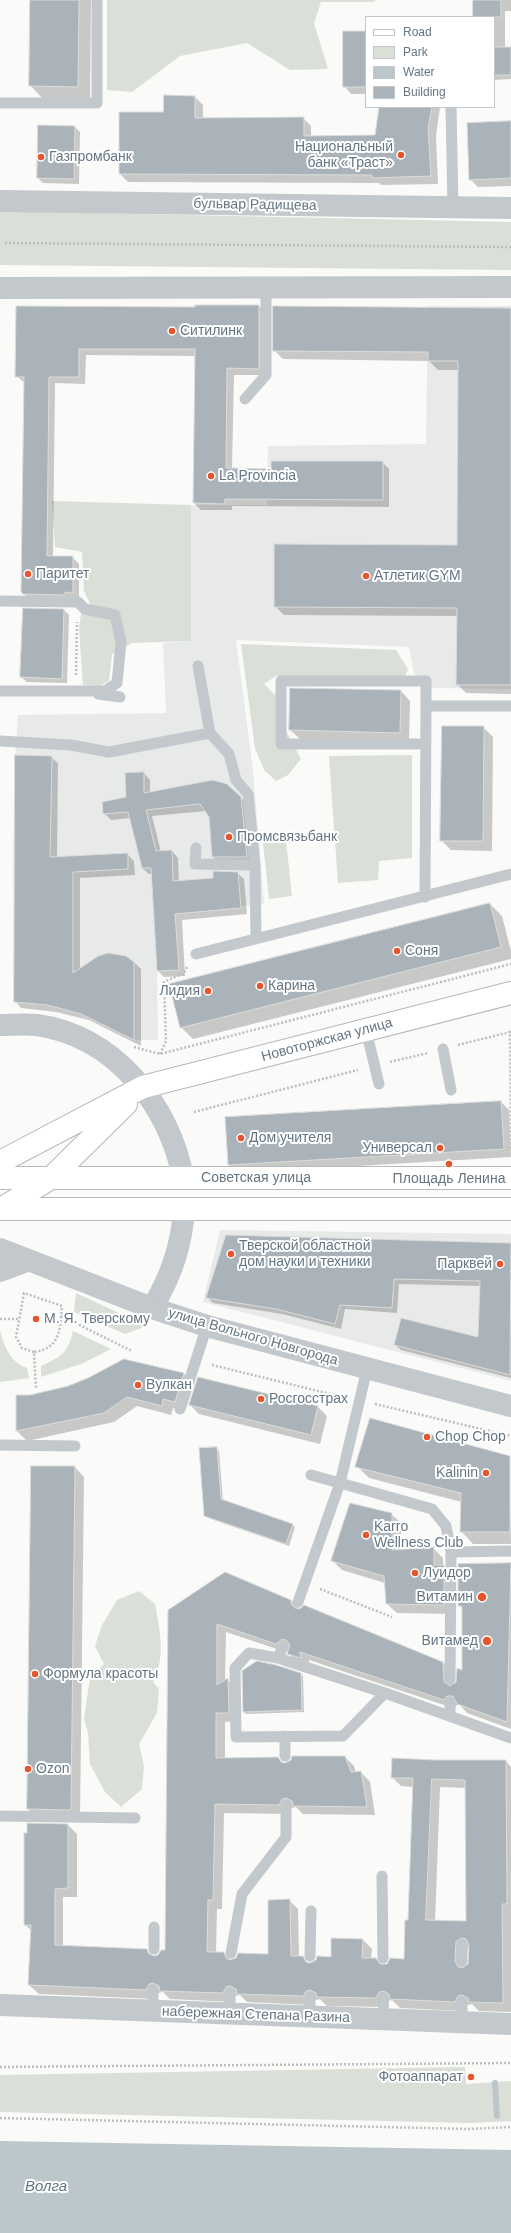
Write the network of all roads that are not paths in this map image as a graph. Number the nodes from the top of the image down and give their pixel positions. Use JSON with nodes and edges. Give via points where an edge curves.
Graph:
{"nodes":[{"id":1,"x":97,"y":0,"type":"edge"},
{"id":2,"x":0,"y":103,"type":"edge"},
{"id":3,"x":451,"y":108,"type":"edge"},
{"id":4,"x":0,"y":202,"type":"edge"},
{"id":5,"x":453,"y":207,"type":"junction"},
{"id":6,"x":511,"y":208,"type":"edge"},
{"id":7,"x":266,"y":287,"type":"junction"},
{"id":8,"x":511,"y":287,"type":"edge"},
{"id":9,"x":0,"y":288,"type":"edge"},
{"id":10,"x":245,"y":399,"type":"dead end"},
{"id":11,"x":0,"y":601,"type":"edge"},
{"id":12,"x":198,"y":666,"type":"dead end"},
{"id":13,"x":77,"y":690,"type":"junction"},
{"id":14,"x":0,"y":691,"type":"edge"},
{"id":15,"x":120,"y":697,"type":"dead end"},
{"id":16,"x":426,"y":706,"type":"junction"},
{"id":17,"x":511,"y":706,"type":"edge"},
{"id":18,"x":210,"y":733,"type":"junction"},
{"id":19,"x":0,"y":741,"type":"edge"},
{"id":20,"x":426,"y":744,"type":"junction"},
{"id":21,"x":196,"y":848,"type":"dead end"},
{"id":22,"x":255,"y":865,"type":"junction"},
{"id":23,"x":511,"y":874,"type":"edge"},
{"id":24,"x":425,"y":897,"type":"junction"},
{"id":25,"x":256,"y":938,"type":"junction"},
{"id":26,"x":196,"y":954,"type":"road end"},
{"id":27,"x":511,"y":993,"type":"edge"},
{"id":28,"x":0,"y":1025,"type":"edge"},
{"id":29,"x":366,"y":1030,"type":"junction"},
{"id":30,"x":443,"y":1049,"type":"road end"},
{"id":31,"x":379,"y":1084,"type":"dead end"},
{"id":32,"x":143,"y":1087,"type":"junction"},
{"id":33,"x":451,"y":1090,"type":"dead end"},
{"id":34,"x":0,"y":1162,"type":"edge"},
{"id":35,"x":0,"y":1178,"type":"edge"},
{"id":36,"x":51,"y":1178,"type":"junction"},
{"id":37,"x":183,"y":1178,"type":"junction"},
{"id":38,"x":511,"y":1178,"type":"edge"},
{"id":39,"x":0,"y":1209,"type":"edge"},
{"id":40,"x":184,"y":1209,"type":"junction"},
{"id":41,"x":511,"y":1209,"type":"edge"},
{"id":42,"x":0,"y":1249,"type":"edge"},
{"id":43,"x":27,"y":1261,"type":"junction"},
{"id":44,"x":0,"y":1270,"type":"edge"},
{"id":45,"x":152,"y":1308,"type":"junction"},
{"id":46,"x":207,"y":1326,"type":"junction"},
{"id":47,"x":367,"y":1369,"type":"junction"},
{"id":48,"x":511,"y":1406,"type":"edge"},
{"id":49,"x":180,"y":1409,"type":"dead end"},
{"id":50,"x":0,"y":1445,"type":"edge"},
{"id":51,"x":75,"y":1446,"type":"dead end"},
{"id":52,"x":311,"y":1475,"type":"dead end"},
{"id":53,"x":340,"y":1483,"type":"junction"},
{"id":54,"x":511,"y":1551,"type":"edge"},
{"id":55,"x":451,"y":1552,"type":"junction"},
{"id":56,"x":298,"y":1602,"type":"dead end"},
{"id":57,"x":283,"y":1646,"type":"dead end"},
{"id":58,"x":278,"y":1658,"type":"junction"},
{"id":59,"x":450,"y":1679,"type":"dead end"},
{"id":60,"x":385,"y":1693,"type":"junction"},
{"id":61,"x":450,"y":1702,"type":"dead end"},
{"id":62,"x":450,"y":1716,"type":"junction"},
{"id":63,"x":285,"y":1736,"type":"junction"},
{"id":64,"x":511,"y":1738,"type":"edge"},
{"id":65,"x":285,"y":1756,"type":"dead end"},
{"id":66,"x":286,"y":1805,"type":"dead end"},
{"id":67,"x":0,"y":1816,"type":"edge"},
{"id":68,"x":135,"y":1818,"type":"dead end"},
{"id":69,"x":382,"y":1876,"type":"dead end"},
{"id":70,"x":311,"y":1911,"type":"dead end"},
{"id":71,"x":154,"y":1927,"type":"dead end"},
{"id":72,"x":462,"y":1945,"type":"dead end"},
{"id":73,"x":154,"y":1949,"type":"dead end"},
{"id":74,"x":231,"y":1953,"type":"dead end"},
{"id":75,"x":310,"y":1956,"type":"dead end"},
{"id":76,"x":383,"y":1958,"type":"dead end"},
{"id":77,"x":462,"y":1961,"type":"dead end"},
{"id":78,"x":0,"y":2005,"type":"edge"},
{"id":79,"x":511,"y":2024,"type":"edge"}],
"edges":[{"from":1,"to":2,"type":"lane","via":[[97,103]]},
{"from":3,"to":5,"type":"lane"},
{"from":4,"to":5,"type":"street","name":"бульвар Радищева"},
{"from":5,"to":6,"type":"street","name":"бульвар Радищева"},
{"from":7,"to":8,"type":"street"},
{"from":7,"to":9,"type":"street"},
{"from":7,"to":10,"type":"lane","via":[[266,375]]},
{"from":11,"to":13,"type":"lane","via":[[78,602],[85,609],[115,614],[121,642],[117,683],[105,691]]},
{"from":12,"to":18,"type":"lane"},
{"from":13,"to":14,"type":"lane"},
{"from":13,"to":15,"type":"lane"},
{"from":16,"to":17,"type":"lane"},
{"from":16,"to":20,"type":"lane"},
{"from":16,"to":20,"type":"lane","via":[[426,681],[281,681],[281,744]]},
{"from":18,"to":19,"type":"lane","via":[[109,752],[71,745]]},
{"from":18,"to":22,"type":"lane","via":[[229,754],[236,780],[248,794]]},
{"from":20,"to":24,"type":"lane"},
{"from":21,"to":22,"type":"lane","via":[[195,864]]},
{"from":22,"to":25,"type":"lane"},
{"from":23,"to":24,"type":"lane"},
{"from":24,"to":25,"type":"lane"},
{"from":25,"to":26,"type":"lane"},
{"from":27,"to":29,"type":"main road","name":"Новоторжская улица"},
{"from":28,"to":32,"type":"street","via":[[36,1025],[74,1037],[108,1056]]},
{"from":29,"to":31,"type":"lane"},
{"from":29,"to":32,"type":"main road","name":"Новоторжская улица"},
{"from":30,"to":33,"type":"lane"},
{"from":32,"to":34,"type":"main road","name":"Новоторжская улица"},
{"from":32,"to":36,"type":"main road"},
{"from":32,"to":37,"type":"street","via":[[160,1112],[170,1133]]},
{"from":35,"to":36,"type":"main road","name":"Советская улица"},
{"from":36,"to":37,"type":"main road","name":"Советская улица"},
{"from":36,"to":39,"type":"main road"},
{"from":37,"to":38,"type":"main road","name":"Советская улица"},
{"from":39,"to":40,"type":"main road"},
{"from":40,"to":41,"type":"main road"},
{"from":40,"to":45,"type":"street","via":[[181,1240],[174,1263]]},
{"from":42,"to":43,"type":"street","name":"улица Вольного Новгорода"},
{"from":43,"to":44,"type":"street"},
{"from":43,"to":45,"type":"street","name":"улица Вольного Новгорода"},
{"from":45,"to":46,"type":"street","name":"улица Вольного Новгорода"},
{"from":46,"to":47,"type":"street","name":"улица Вольного Новгорода"},
{"from":46,"to":49,"type":"lane"},
{"from":47,"to":48,"type":"street","name":"улица Вольного Новгорода"},
{"from":47,"to":53,"type":"lane"},
{"from":50,"to":51,"type":"lane"},
{"from":52,"to":53,"type":"lane"},
{"from":53,"to":55,"type":"lane","via":[[432,1509],[446,1526]]},
{"from":53,"to":56,"type":"lane"},
{"from":54,"to":55,"type":"lane"},
{"from":55,"to":59,"type":"lane"},
{"from":57,"to":58,"type":"lane"},
{"from":58,"to":60,"type":"lane"},
{"from":58,"to":63,"type":"lane","via":[[249,1653],[236,1668],[236,1737]]},
{"from":60,"to":62,"type":"lane"},
{"from":60,"to":63,"type":"lane","via":[[343,1736]]},
{"from":61,"to":62,"type":"lane"},
{"from":62,"to":64,"type":"lane"},
{"from":63,"to":65,"type":"lane"},
{"from":66,"to":74,"type":"lane","via":[[286,1837],[242,1894]]},
{"from":67,"to":68,"type":"lane"},
{"from":69,"to":76,"type":"lane"},
{"from":70,"to":75,"type":"lane"},
{"from":71,"to":73,"type":"lane"},
{"from":72,"to":77,"type":"lane"},
{"from":78,"to":79,"type":"street","name":"набережная Степана Разина","via":[[153,2001],[383,2009],[462,2012]]}]}
